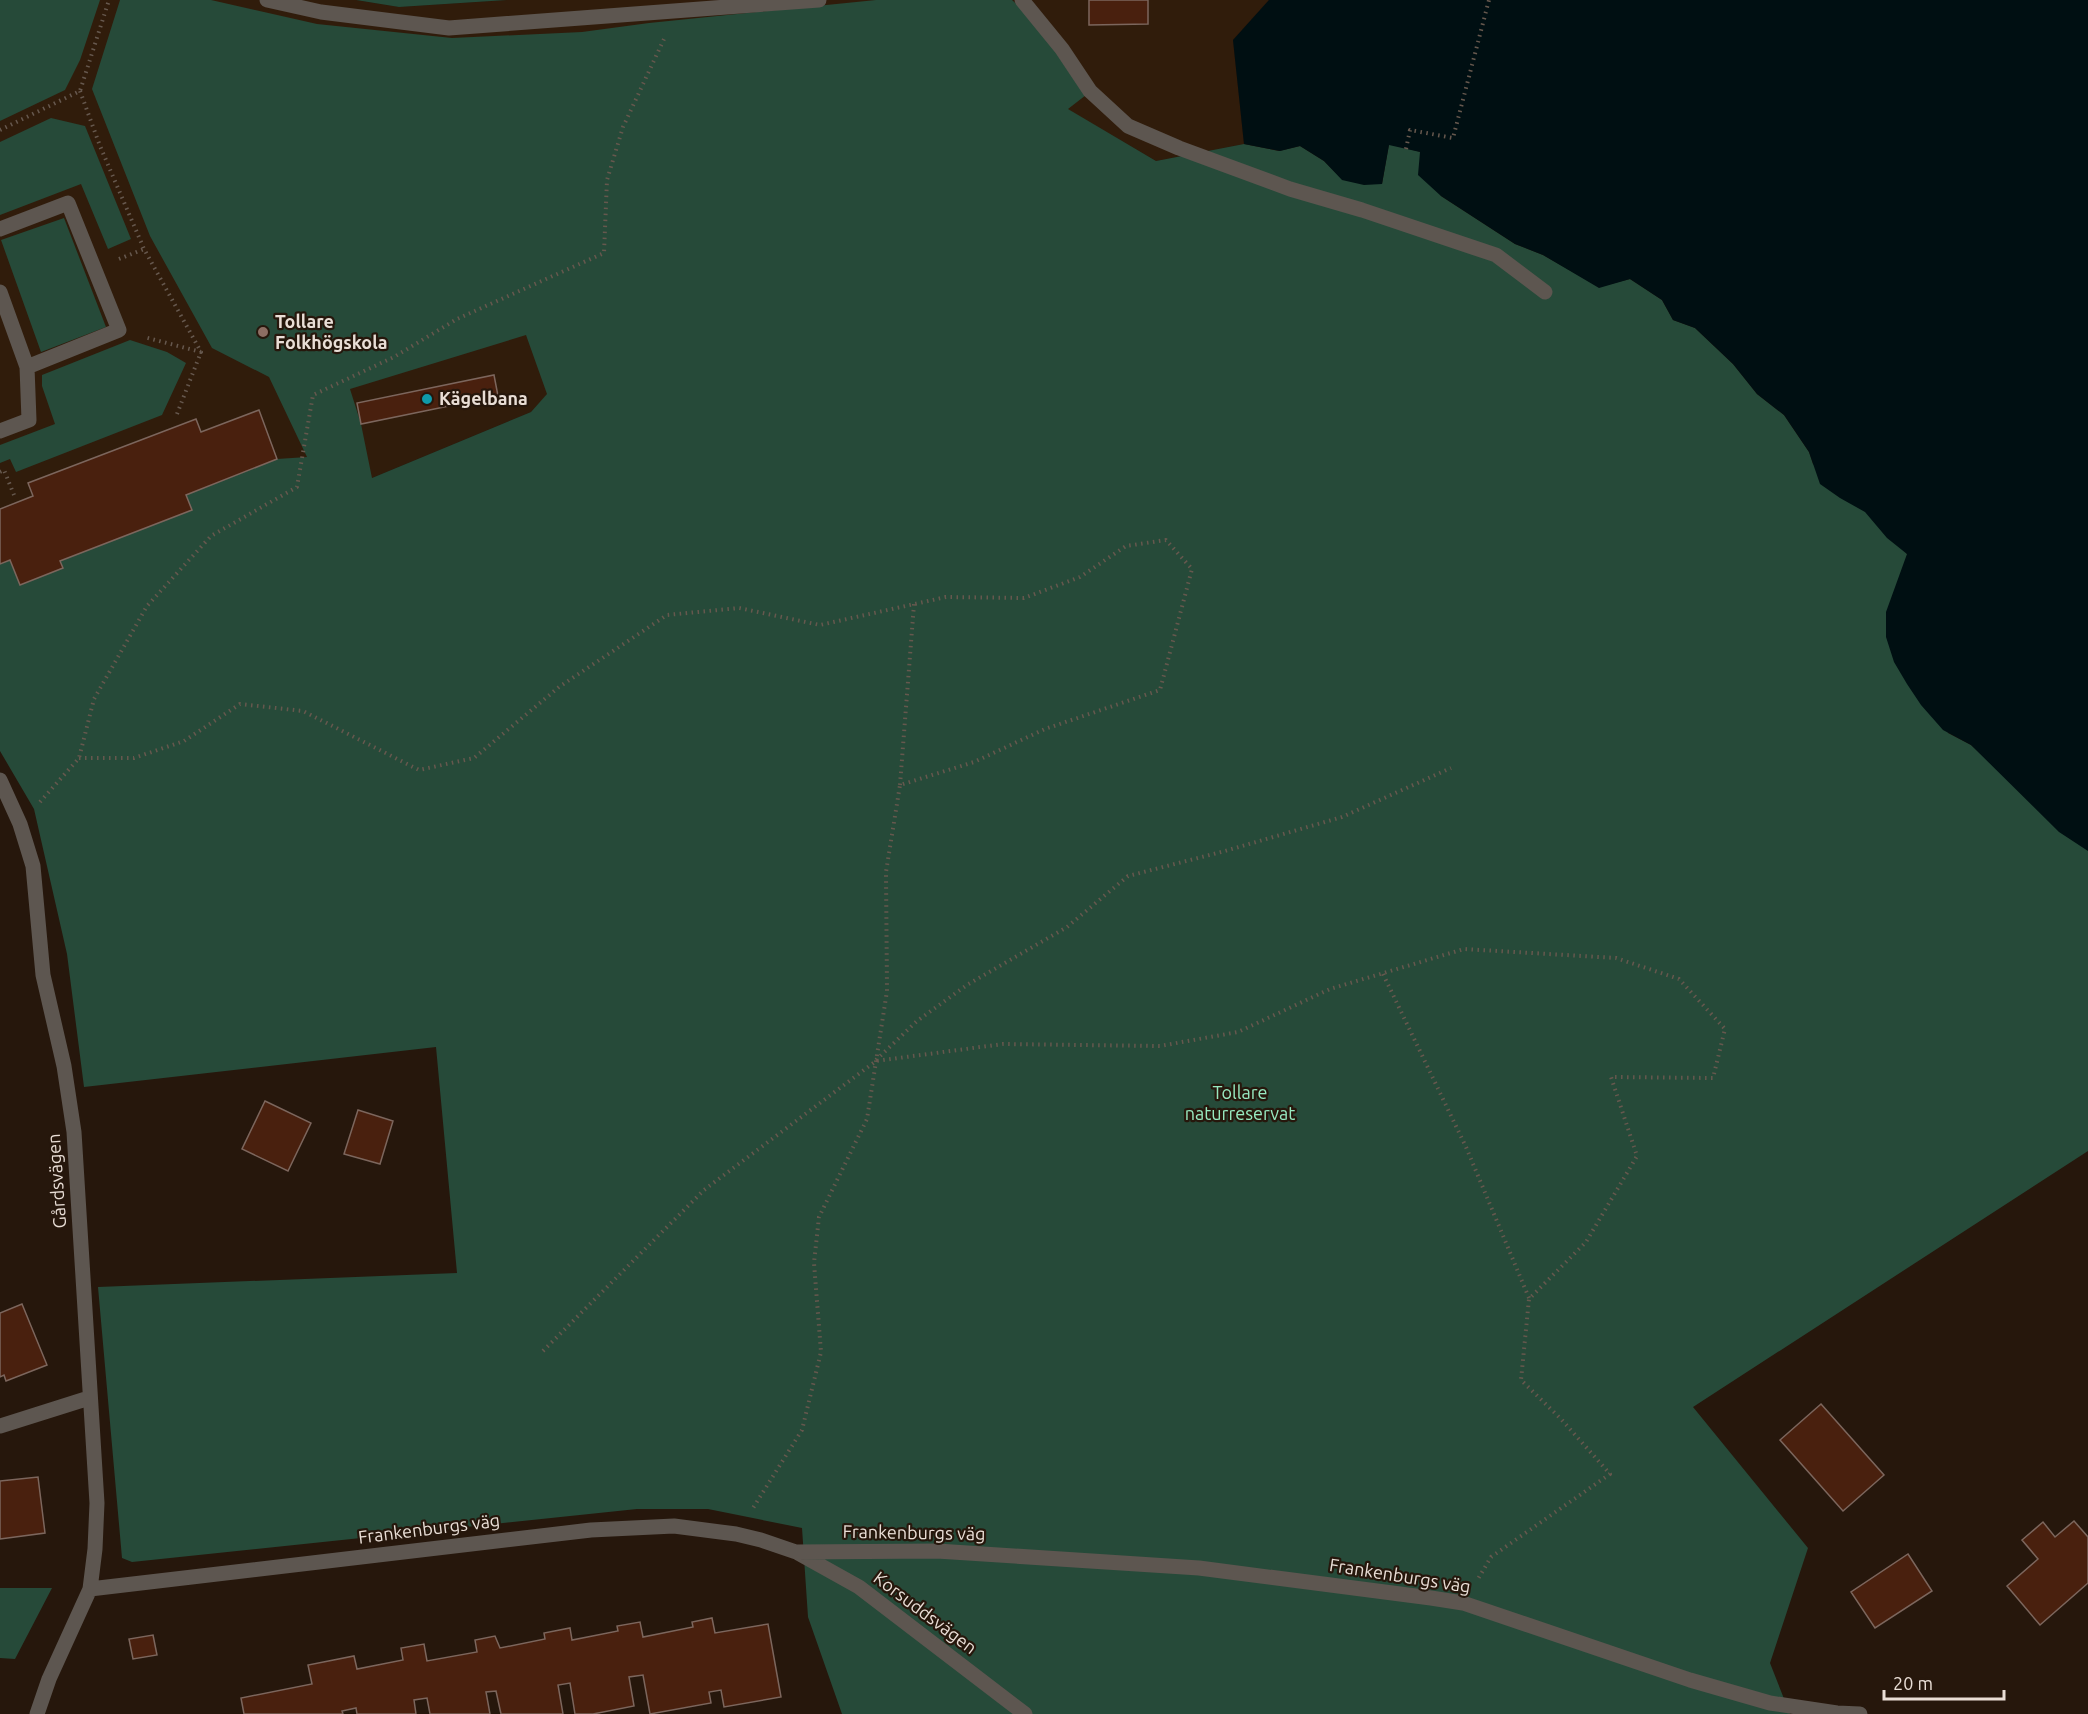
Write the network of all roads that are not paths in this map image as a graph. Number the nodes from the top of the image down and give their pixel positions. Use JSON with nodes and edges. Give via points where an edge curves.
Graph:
{"nodes":[{"id":1,"x":267,"y":0,"type":"edge"},
{"id":2,"x":819,"y":0,"type":"edge"},
{"id":3,"x":1022,"y":0,"type":"edge"},
{"id":4,"x":0,"y":229,"type":"edge"},
{"id":5,"x":0,"y":292,"type":"edge"},
{"id":6,"x":1545,"y":292,"type":"dead end"},
{"id":7,"x":27,"y":366,"type":"junction"},
{"id":8,"x":0,"y":431,"type":"edge"},
{"id":9,"x":0,"y":780,"type":"edge"},
{"id":10,"x":89,"y":1398,"type":"junction"},
{"id":11,"x":0,"y":1426,"type":"edge"},
{"id":12,"x":796,"y":1552,"type":"junction"},
{"id":13,"x":90,"y":1589,"type":"junction"},
{"id":14,"x":37,"y":1714,"type":"edge"},
{"id":15,"x":1025,"y":1714,"type":"edge"},
{"id":16,"x":1860,"y":1714,"type":"edge"}],
"edges":[{"from":1,"to":2,"type":"street","via":[[321,12],[449,28]]},
{"from":3,"to":6,"type":"street","via":[[1090,91],[1128,126],[1290,189],[1496,255]]},
{"from":4,"to":7,"type":"street","via":[[68,203],[119,330]]},
{"from":5,"to":7,"type":"street"},
{"from":7,"to":8,"type":"street","via":[[30,420]]},
{"from":9,"to":10,"type":"street","name":"Gårdsvägen","via":[[33,866],[43,975],[74,1132]]},
{"from":10,"to":11,"type":"street"},
{"from":10,"to":13,"type":"street","name":"Gårdsvägen","via":[[97,1503]]},
{"from":12,"to":13,"type":"street","name":"Frankenburgs väg","via":[[736,1534],[674,1526],[591,1530]]},
{"from":12,"to":15,"type":"street","name":"Korsuddsvägen","via":[[859,1587]]},
{"from":12,"to":16,"type":"street","name":"Frankenburgs väg","via":[[937,1551],[1199,1568],[1463,1603],[1758,1700]]},
{"from":13,"to":14,"type":"street"}]}
